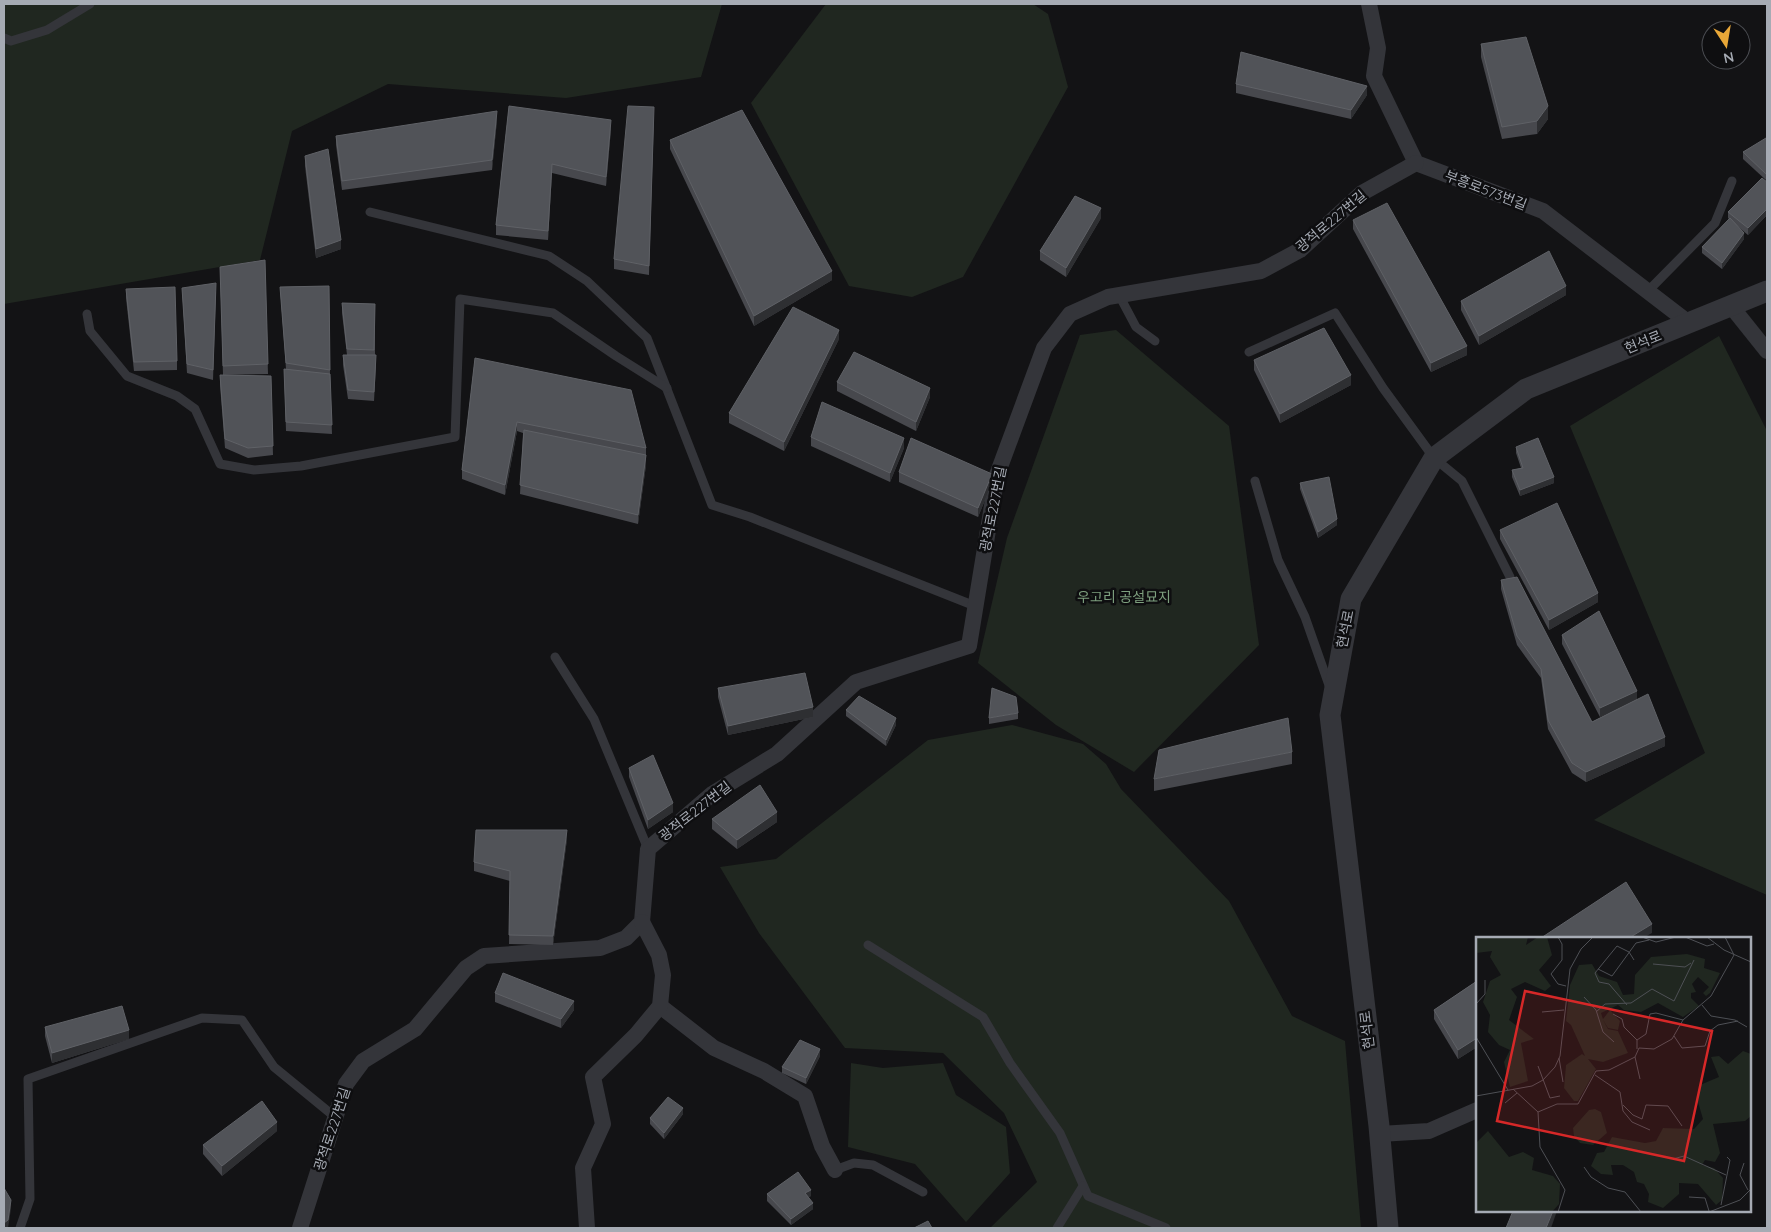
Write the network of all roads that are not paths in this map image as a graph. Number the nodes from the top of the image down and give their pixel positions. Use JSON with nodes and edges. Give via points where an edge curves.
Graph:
{"nodes":[{"id":1,"x":90,"y":4,"type":"edge"},
{"id":2,"x":1369,"y":4,"type":"edge"},
{"id":3,"x":4,"y":38,"type":"edge"},
{"id":4,"x":1416,"y":163,"type":"junction"},
{"id":5,"x":1732,"y":181,"type":"dead end"},
{"id":6,"x":370,"y":212,"type":"dead end"},
{"id":7,"x":1648,"y":291,"type":"junction"},
{"id":8,"x":1767,"y":291,"type":"edge"},
{"id":9,"x":1119,"y":295,"type":"junction"},
{"id":10,"x":1731,"y":306,"type":"junction"},
{"id":11,"x":87,"y":314,"type":"dead end"},
{"id":12,"x":1689,"y":323,"type":"junction"},
{"id":13,"x":1155,"y":341,"type":"dead end"},
{"id":14,"x":1767,"y":351,"type":"edge"},
{"id":15,"x":1249,"y":352,"type":"dead end"},
{"id":16,"x":667,"y":388,"type":"junction"},
{"id":17,"x":1434,"y":458,"type":"junction"},
{"id":18,"x":1255,"y":481,"type":"dead end"},
{"id":19,"x":1510,"y":577,"type":"edge"},
{"id":20,"x":975,"y":606,"type":"junction"},
{"id":21,"x":555,"y":657,"type":"dead end"},
{"id":22,"x":1333,"y":695,"type":"junction"},
{"id":23,"x":648,"y":849,"type":"junction"},
{"id":24,"x":642,"y":922,"type":"junction"},
{"id":25,"x":868,"y":945,"type":"dead end"},
{"id":26,"x":660,"y":1006,"type":"junction"},
{"id":27,"x":1476,"y":1110,"type":"edge"},
{"id":28,"x":335,"y":1118,"type":"junction"},
{"id":29,"x":1380,"y":1134,"type":"junction"},
{"id":30,"x":835,"y":1170,"type":"joint"},
{"id":31,"x":1083,"y":1186,"type":"junction"},
{"id":32,"x":923,"y":1192,"type":"dead end"},
{"id":33,"x":20,"y":1228,"type":"edge"},
{"id":34,"x":300,"y":1228,"type":"edge"},
{"id":35,"x":588,"y":1228,"type":"edge"},
{"id":36,"x":1057,"y":1228,"type":"edge"},
{"id":37,"x":1166,"y":1228,"type":"edge"},
{"id":38,"x":1388,"y":1228,"type":"edge"}],
"edges":[{"from":1,"to":3,"type":"lane","via":[[48,30],[10,41]]},
{"from":2,"to":4,"type":"street","via":[[1378,48],[1374,76]]},
{"from":4,"to":7,"type":"street","name":"부흥로573번길","via":[[1543,211]]},
{"from":4,"to":9,"type":"street","name":"광적로227번길","via":[[1362,193],[1300,250],[1260,271]]},
{"from":5,"to":7,"type":"lane","via":[[1715,223]]},
{"from":6,"to":16,"type":"lane","via":[[549,256],[587,281],[647,338]]},
{"from":7,"to":12,"type":"street","name":"부흥로573번길"},
{"from":8,"to":10,"type":"street","name":"현석로"},
{"from":9,"to":13,"type":"lane","via":[[1136,327]]},
{"from":9,"to":20,"type":"street","name":"광적로227번길","via":[[1108,296],[1070,314],[1044,348],[998,475]]},
{"from":10,"to":12,"type":"street","name":"현석로"},
{"from":10,"to":14,"type":"street"},
{"from":11,"to":16,"type":"lane","via":[[90,331],[127,376],[177,396],[195,409],[220,464],[254,470],[301,466],[455,437],[460,299],[553,313]]},
{"from":12,"to":17,"type":"street","name":"현석로","via":[[1526,389]]},
{"from":15,"to":17,"type":"lane","via":[[1335,313],[1383,388]]},
{"from":16,"to":20,"type":"lane","via":[[712,505],[750,516]]},
{"from":17,"to":19,"type":"lane","via":[[1462,481]]},
{"from":17,"to":22,"type":"street","name":"현석로","via":[[1350,599]]},
{"from":18,"to":22,"type":"lane","via":[[1278,560],[1305,617]]},
{"from":20,"to":23,"type":"street","name":"광적로227번길","via":[[969,646],[856,682],[777,754],[712,794]]},
{"from":21,"to":23,"type":"lane","via":[[594,719]]},
{"from":22,"to":29,"type":"street","name":"현석로","via":[[1330,715]]},
{"from":23,"to":24,"type":"street","name":"광적로227번길"},
{"from":24,"to":26,"type":"street","via":[[659,955],[663,975]]},
{"from":24,"to":28,"type":"street","name":"광적로227번길","via":[[626,938],[600,948],[484,956],[466,968],[415,1029],[363,1061],[346,1084]]},
{"from":25,"to":31,"type":"lane","via":[[983,1017],[1060,1133]]},
{"from":26,"to":30,"type":"street","via":[[714,1048],[764,1071],[805,1096],[822,1146]]},
{"from":26,"to":35,"type":"street","via":[[593,1077],[603,1124],[583,1168]]},
{"from":27,"to":29,"type":"street","via":[[1429,1131]]},
{"from":28,"to":33,"type":"lane","via":[[274,1067],[242,1020],[202,1018],[28,1079],[30,1199]]},
{"from":28,"to":34,"type":"street","name":"광적로227번길"},
{"from":29,"to":38,"type":"street","name":"현석로"},
{"from":30,"to":32,"type":"lane","via":[[854,1163],[873,1165]]},
{"from":31,"to":36,"type":"lane"},
{"from":31,"to":37,"type":"lane","via":[[1088,1196]]}]}
